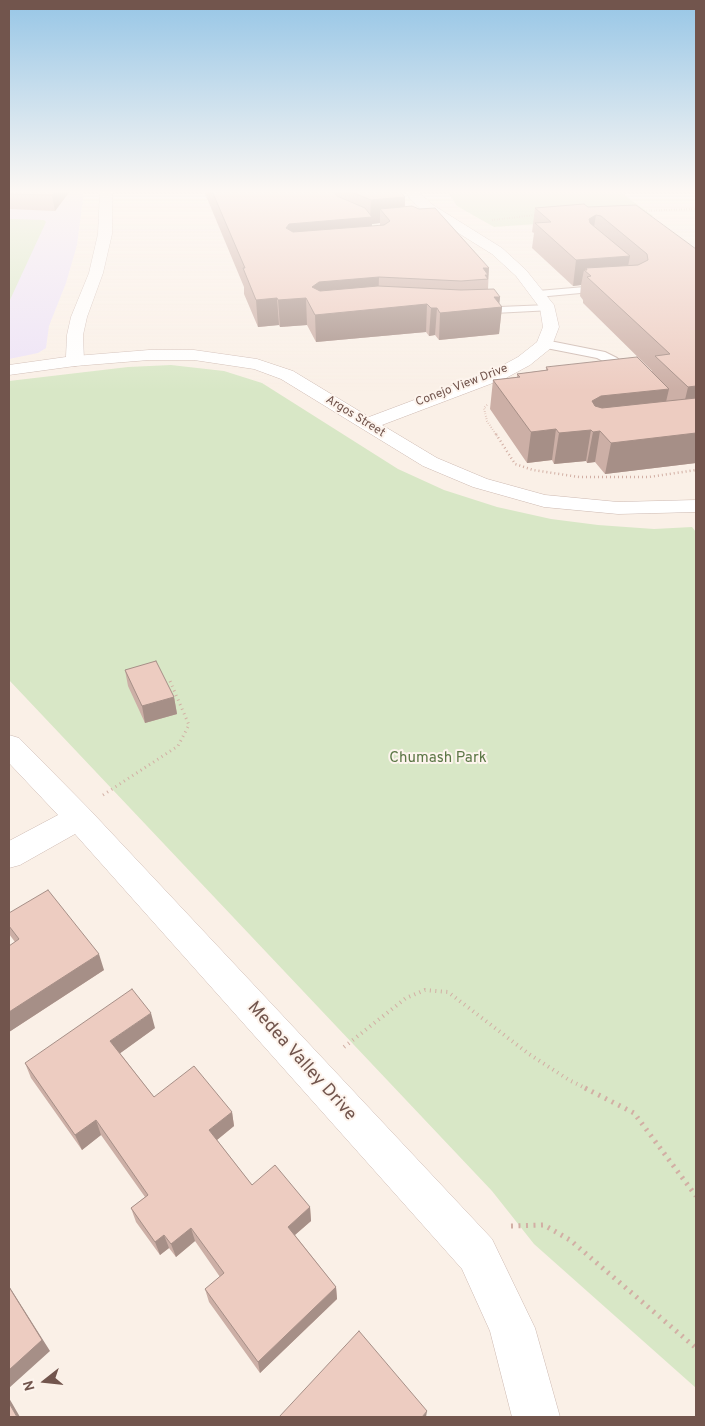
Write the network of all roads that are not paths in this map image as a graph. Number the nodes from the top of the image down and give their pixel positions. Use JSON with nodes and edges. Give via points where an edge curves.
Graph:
{"nodes":[{"id":1,"x":100,"y":258,"type":"edge"},
{"id":2,"x":505,"y":258,"type":"edge"},
{"id":3,"x":624,"y":287,"type":"edge"},
{"id":4,"x":538,"y":294,"type":"junction"},
{"id":5,"x":548,"y":308,"type":"junction"},
{"id":6,"x":459,"y":312,"type":"edge"},
{"id":7,"x":545,"y":344,"type":"junction"},
{"id":8,"x":75,"y":362,"type":"junction"},
{"id":9,"x":9,"y":370,"type":"edge"},
{"id":10,"x":642,"y":388,"type":"edge"},
{"id":11,"x":366,"y":424,"type":"junction"},
{"id":12,"x":696,"y":506,"type":"edge"},
{"id":13,"x":9,"y":745,"type":"edge"},
{"id":14,"x":91,"y":806,"type":"junction"},
{"id":15,"x":9,"y":856,"type":"edge"},
{"id":16,"x":536,"y":1415,"type":"edge"}],
"edges":[{"from":1,"to":8,"type":"street","via":[[79,317]]},
{"from":2,"to":4,"type":"street"},
{"from":3,"to":4,"type":"lane"},
{"from":4,"to":5,"type":"street"},
{"from":5,"to":6,"type":"lane"},
{"from":5,"to":7,"type":"street","via":[[551,327]]},
{"from":7,"to":10,"type":"lane","via":[[586,351],[613,360]]},
{"from":7,"to":11,"type":"street","name":"Conejo View Drive","via":[[500,374]]},
{"from":8,"to":9,"type":"street","name":"Argos Street"},
{"from":8,"to":11,"type":"street","name":"Argos Street","via":[[149,355],[194,355],[256,364],[287,374]]},
{"from":11,"to":12,"type":"street","name":"Argos Street","via":[[430,462],[480,484],[544,501],[618,508]]},
{"from":13,"to":14,"type":"street","name":"Medea Valley Drive"},
{"from":14,"to":15,"type":"street"},
{"from":14,"to":16,"type":"street","name":"Medea Valley Drive","via":[[476,1254],[512,1328]]}]}
